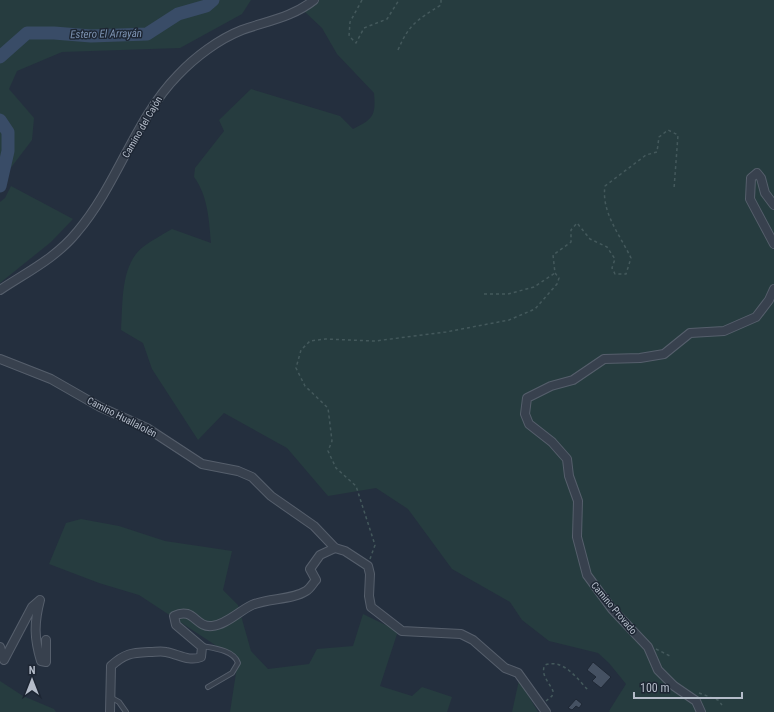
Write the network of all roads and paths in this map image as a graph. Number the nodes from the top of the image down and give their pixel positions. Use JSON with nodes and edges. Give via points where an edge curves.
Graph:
{"nodes":[{"id":1,"x":314,"y":0,"type":"edge"},
{"id":2,"x":362,"y":0,"type":"edge"},
{"id":3,"x":400,"y":0,"type":"edge"},
{"id":4,"x":441,"y":0,"type":"edge"},
{"id":5,"x":398,"y":50,"type":"dead end"},
{"id":6,"x":674,"y":189,"type":"dead end"},
{"id":7,"x":774,"y":205,"type":"edge"},
{"id":8,"x":774,"y":244,"type":"edge"},
{"id":9,"x":555,"y":273,"type":"junction"},
{"id":10,"x":774,"y":289,"type":"edge"},
{"id":11,"x":0,"y":290,"type":"edge"},
{"id":12,"x":484,"y":294,"type":"dead end"},
{"id":13,"x":0,"y":360,"type":"edge"},
{"id":14,"x":335,"y":548,"type":"junction"},
{"id":15,"x":368,"y":566,"type":"junction"},
{"id":16,"x":46,"y":640,"type":"dead end"},
{"id":17,"x":201,"y":646,"type":"junction"},
{"id":18,"x":0,"y":647,"type":"edge"},
{"id":19,"x":648,"y":647,"type":"junction"},
{"id":20,"x":670,"y":656,"type":"dead end"},
{"id":21,"x":208,"y":687,"type":"dead end"},
{"id":22,"x":589,"y":691,"type":"dead end"},
{"id":23,"x":110,"y":697,"type":"junction"},
{"id":24,"x":541,"y":704,"type":"junction"},
{"id":25,"x":110,"y":712,"type":"edge"},
{"id":26,"x":126,"y":712,"type":"edge"},
{"id":27,"x":546,"y":712,"type":"edge"},
{"id":28,"x":701,"y":712,"type":"edge"}],
"edges":[{"from":1,"to":11,"type":"street","name":"Camino del Cajón","via":[[292,14],[231,36],[200,55],[179,74],[154,103],[108,188],[77,232],[47,260]]},
{"from":2,"to":3,"type":"path","via":[[350,22],[349,36],[356,43],[364,28],[387,19]]},
{"from":4,"to":5,"type":"path","via":[[441,5],[415,21],[404,35]]},
{"from":6,"to":9,"type":"path","via":[[678,135],[668,130],[659,137],[657,152],[646,155],[605,186],[603,196],[607,212],[631,258],[626,274],[615,274],[612,268],[615,259],[607,247],[590,239],[577,223],[571,230],[571,242],[553,255]]},
{"from":7,"to":8,"type":"street","via":[[765,193],[757,173],[751,178],[750,199]]},
{"from":9,"to":12,"type":"path","via":[[534,287],[508,294]]},
{"from":9,"to":15,"type":"path","via":[[559,278],[557,284],[535,309],[509,320],[446,332],[375,341],[310,341],[301,350],[296,368],[305,386],[328,408],[332,441],[328,451],[336,468],[356,486],[375,545]]},
{"from":10,"to":19,"type":"street","name":"Camino Provado","via":[[756,317],[724,331],[690,333],[664,354],[604,359],[573,380],[551,386],[527,398],[524,414],[529,424],[552,442],[566,459],[578,501],[577,537],[586,575],[612,609]]},
{"from":13,"to":14,"type":"street","name":"Camino Huallalolén","via":[[51,379],[147,428],[202,464],[238,471],[252,477],[271,496],[314,526]]},
{"from":14,"to":15,"type":"street","name":"Camino Huallalolén","via":[[345,551]]},
{"from":14,"to":17,"type":"street","via":[[320,555],[310,569],[316,580],[306,591],[255,604],[227,621],[211,627],[189,614],[181,612],[174,616],[176,625]]},
{"from":15,"to":24,"type":"street","via":[[371,607],[402,631],[461,634],[473,640],[505,668],[518,673]]},
{"from":16,"to":18,"type":"street","via":[[46,662],[41,661],[36,646],[35,620],[40,600],[32,607],[4,660]]},
{"from":17,"to":21,"type":"lane","via":[[232,655],[238,663],[232,673]]},
{"from":17,"to":23,"type":"street","via":[[201,657],[196,660],[165,652],[133,652],[119,659],[111,666]]},
{"from":19,"to":20,"type":"path","via":[[661,650]]},
{"from":19,"to":28,"type":"street","name":"Camino Provado","via":[[658,670],[674,686],[696,701]]},
{"from":22,"to":24,"type":"path","via":[[573,673],[550,663],[543,669],[553,691],[552,696]]},
{"from":23,"to":25,"type":"street"},
{"from":23,"to":26,"type":"lane","via":[[119,702]]},
{"from":24,"to":27,"type":"street"}]}
